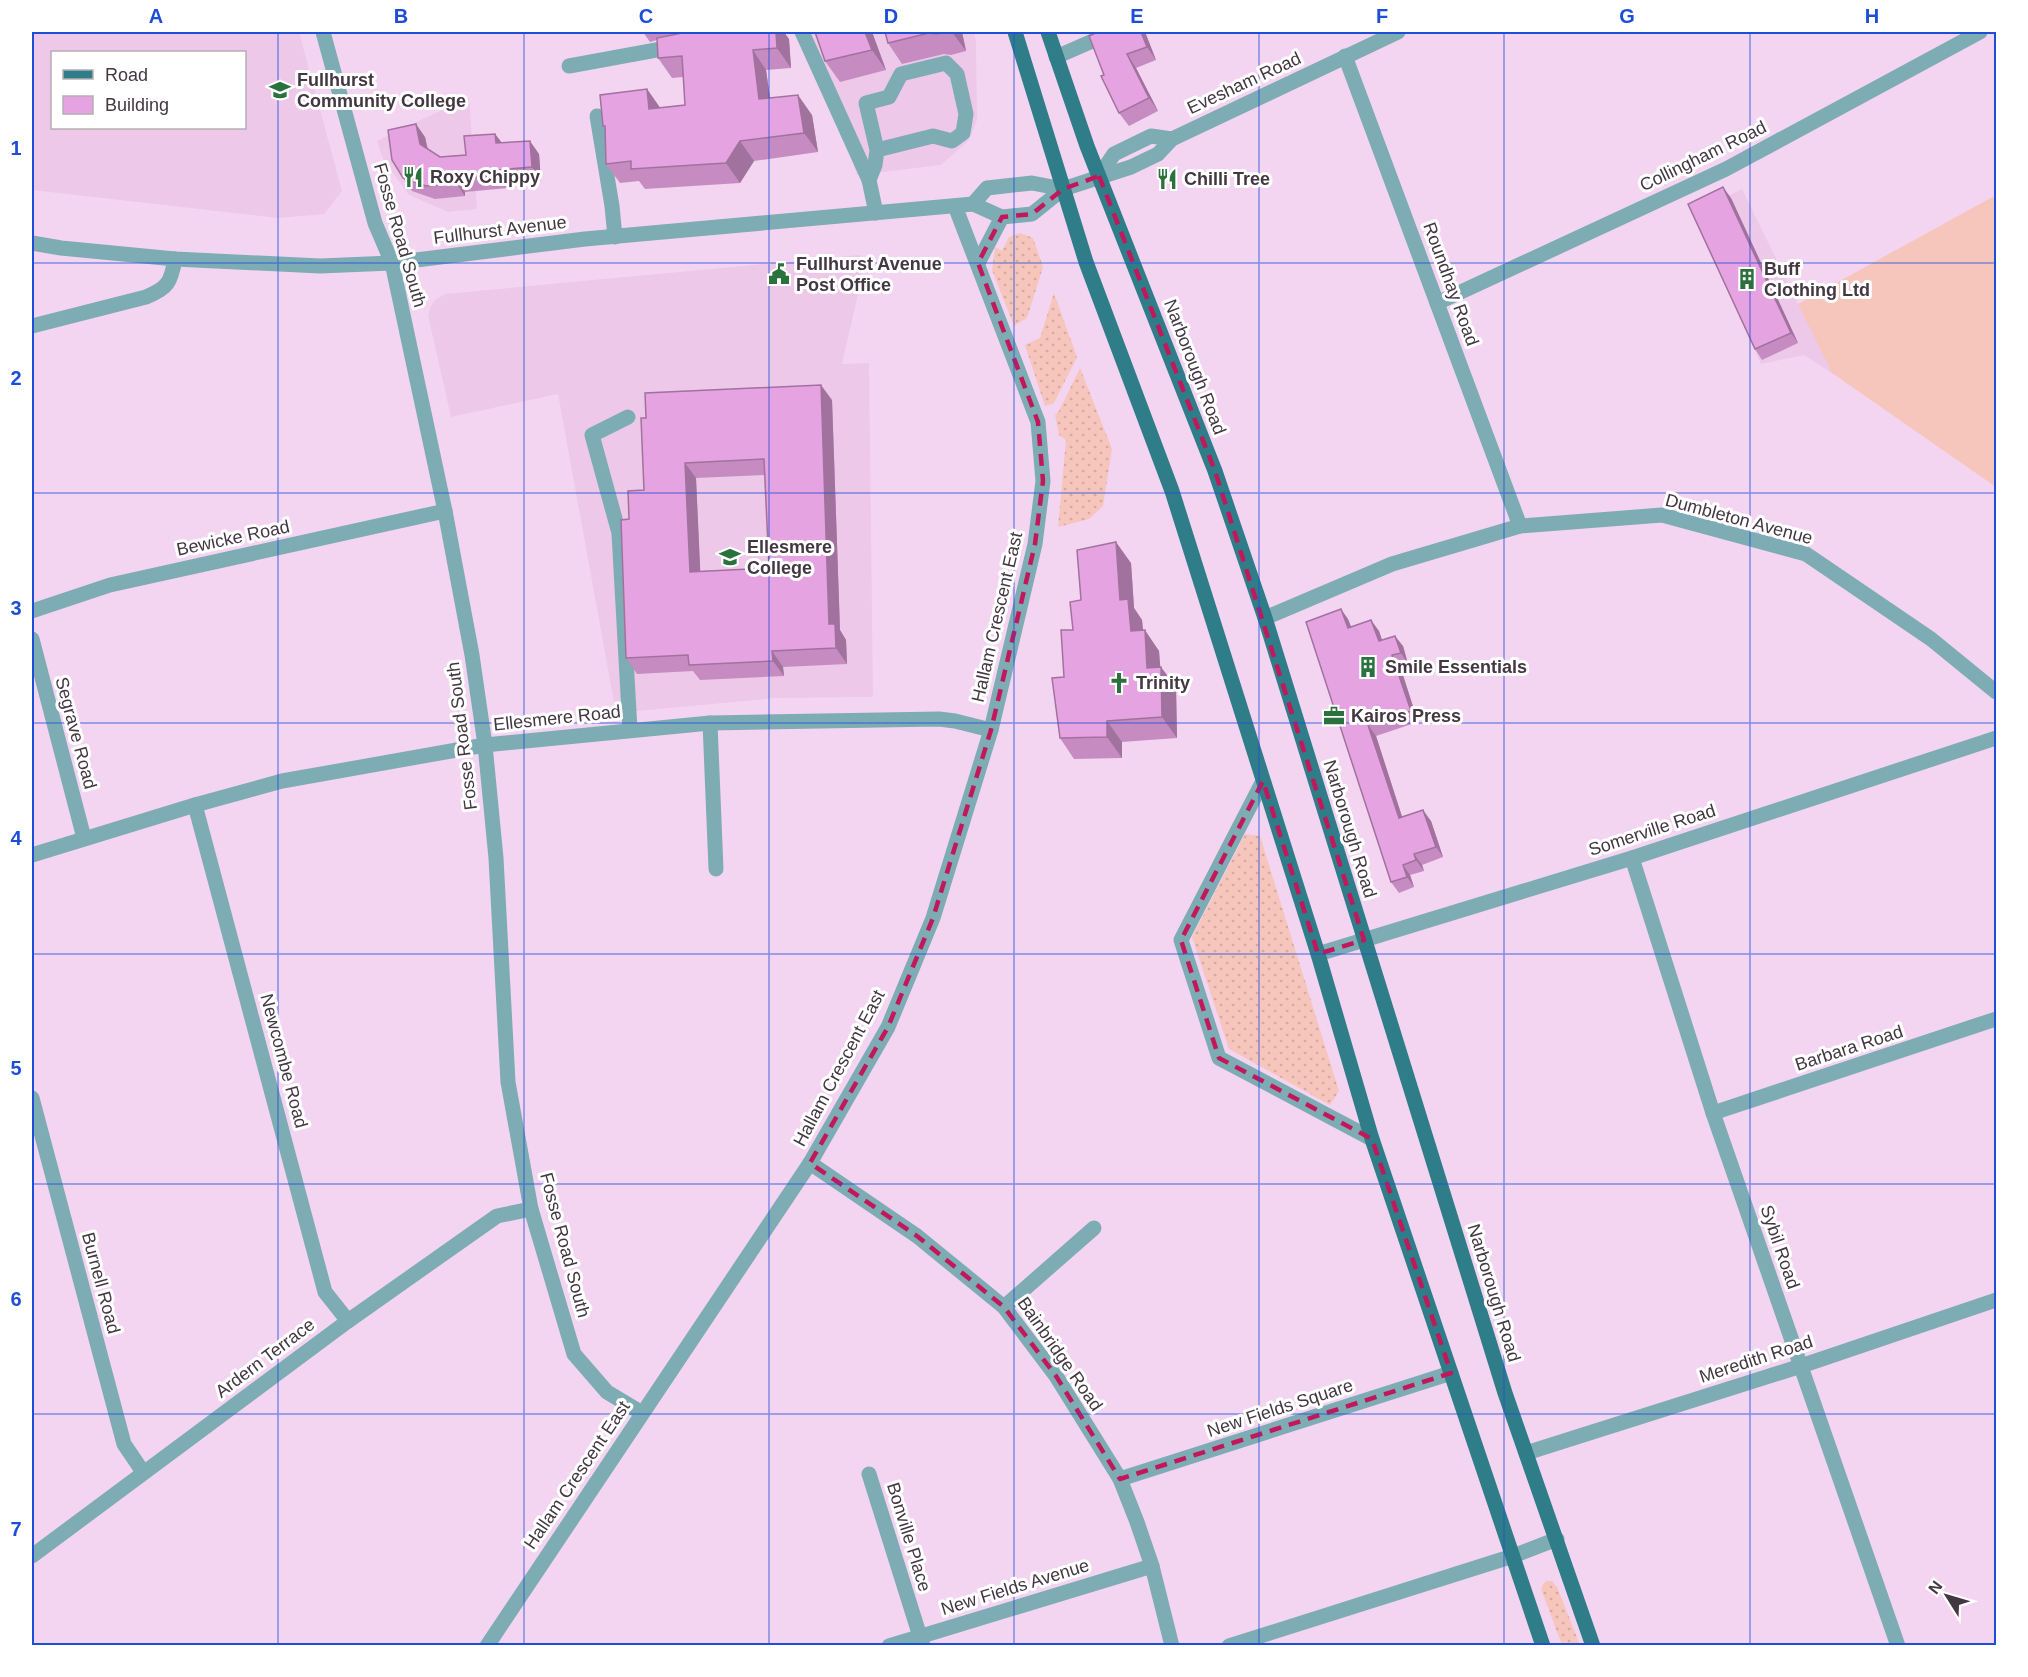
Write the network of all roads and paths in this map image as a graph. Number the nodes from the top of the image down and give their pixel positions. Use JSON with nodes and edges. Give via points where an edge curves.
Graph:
{"nodes":[{"id":1,"x":323,"y":32,"type":"edge"},
{"id":2,"x":802,"y":32,"type":"edge"},
{"id":3,"x":1015,"y":32,"type":"edge"},
{"id":4,"x":1048,"y":32,"type":"edge"},
{"id":5,"x":1113,"y":32,"type":"edge"},
{"id":6,"x":1398,"y":32,"type":"edge"},
{"id":7,"x":1980,"y":32,"type":"edge"},
{"id":8,"x":690,"y":43,"type":"edge"},
{"id":9,"x":1345,"y":56,"type":"junction"},
{"id":10,"x":1056,"y":57,"type":"junction"},
{"id":11,"x":569,"y":66,"type":"dead end"},
{"id":12,"x":597,"y":116,"type":"dead end"},
{"id":13,"x":878,"y":150,"type":"junction"},
{"id":14,"x":1099,"y":176,"type":"junction"},
{"id":15,"x":869,"y":180,"type":"junction"},
{"id":16,"x":1063,"y":189,"type":"junction"},
{"id":17,"x":973,"y":204,"type":"junction"},
{"id":18,"x":955,"y":206,"type":"junction"},
{"id":19,"x":876,"y":213,"type":"junction"},
{"id":20,"x":1002,"y":217,"type":"junction"},
{"id":21,"x":615,"y":237,"type":"junction"},
{"id":22,"x":32,"y":243,"type":"edge"},
{"id":23,"x":175,"y":260,"type":"junction"},
{"id":24,"x":392,"y":263,"type":"junction"},
{"id":25,"x":978,"y":263,"type":"junction"},
{"id":26,"x":1437,"y":303,"type":"junction"},
{"id":27,"x":32,"y":326,"type":"edge"},
{"id":28,"x":628,"y":417,"type":"dead end"},
{"id":29,"x":445,"y":511,"type":"junction"},
{"id":30,"x":1520,"y":526,"type":"junction"},
{"id":31,"x":32,"y":611,"type":"edge"},
{"id":32,"x":1265,"y":618,"type":"junction"},
{"id":33,"x":32,"y":639,"type":"edge"},
{"id":34,"x":1996,"y":692,"type":"edge"},
{"id":35,"x":710,"y":723,"type":"junction"},
{"id":36,"x":630,"y":730,"type":"junction"},
{"id":37,"x":991,"y":730,"type":"junction"},
{"id":38,"x":1996,"y":738,"type":"edge"},
{"id":39,"x":485,"y":745,"type":"junction"},
{"id":40,"x":1263,"y":782,"type":"junction"},
{"id":41,"x":195,"y":805,"type":"junction"},
{"id":42,"x":84,"y":838,"type":"junction"},
{"id":43,"x":32,"y":855,"type":"edge"},
{"id":44,"x":1632,"y":858,"type":"junction"},
{"id":45,"x":717,"y":869,"type":"dead end"},
{"id":46,"x":1364,"y":940,"type":"junction"},
{"id":47,"x":1318,"y":954,"type":"junction"},
{"id":48,"x":1996,"y":1019,"type":"edge"},
{"id":49,"x":32,"y":1098,"type":"edge"},
{"id":50,"x":1713,"y":1113,"type":"junction"},
{"id":51,"x":1372,"y":1139,"type":"junction"},
{"id":52,"x":810,"y":1163,"type":"junction"},
{"id":53,"x":531,"y":1209,"type":"junction"},
{"id":54,"x":1094,"y":1228,"type":"dead end"},
{"id":55,"x":1996,"y":1300,"type":"edge"},
{"id":56,"x":1004,"y":1307,"type":"junction"},
{"id":57,"x":348,"y":1321,"type":"junction"},
{"id":58,"x":1801,"y":1366,"type":"junction"},
{"id":59,"x":1451,"y":1373,"type":"junction"},
{"id":60,"x":642,"y":1413,"type":"junction"},
{"id":61,"x":1527,"y":1452,"type":"junction"},
{"id":62,"x":143,"y":1472,"type":"junction"},
{"id":63,"x":869,"y":1474,"type":"dead end"},
{"id":64,"x":1120,"y":1479,"type":"junction"},
{"id":65,"x":1557,"y":1539,"type":"junction"},
{"id":66,"x":32,"y":1556,"type":"edge"},
{"id":67,"x":1513,"y":1556,"type":"junction"},
{"id":68,"x":1152,"y":1566,"type":"junction"},
{"id":69,"x":921,"y":1641,"type":"edge"},
{"id":70,"x":487,"y":1646,"type":"edge"},
{"id":71,"x":890,"y":1646,"type":"edge"},
{"id":72,"x":1172,"y":1646,"type":"edge"},
{"id":73,"x":1229,"y":1646,"type":"edge"},
{"id":74,"x":1543,"y":1646,"type":"edge"},
{"id":75,"x":1593,"y":1646,"type":"edge"},
{"id":76,"x":1898,"y":1646,"type":"edge"}],
"edges":[{"from":1,"to":24,"type":"street","name":"Fosse Road South","via":[[375,223]]},
{"from":2,"to":15,"type":"street"},
{"from":3,"to":16,"type":"main road"},
{"from":4,"to":10,"type":"main road","name":"Narborough Road"},
{"from":5,"to":10,"type":"street"},
{"from":6,"to":9,"type":"street","name":"Evesham Road"},
{"from":7,"to":26,"type":"street","name":"Collingham Road","via":[[1726,169]]},
{"from":8,"to":11,"type":"street"},
{"from":9,"to":14,"type":"street","name":"Evesham Road","via":[[1172,139],[1152,157]]},
{"from":9,"to":26,"type":"street","name":"Roundhay Road"},
{"from":10,"to":14,"type":"main road","name":"Narborough Road"},
{"from":12,"to":21,"type":"street"},
{"from":13,"to":13,"type":"street","via":[[933,136],[952,141],[963,133],[966,114],[957,74],[946,63],[901,74],[889,97],[866,103]]},
{"from":13,"to":15,"type":"street"},
{"from":14,"to":16,"type":"street"},
{"from":14,"to":32,"type":"main road","name":"Narborough Road","via":[[1215,471]]},
{"from":15,"to":19,"type":"street"},
{"from":16,"to":17,"type":"street","via":[[1032,183],[987,188]]},
{"from":16,"to":20,"type":"street","via":[[1032,214]]},
{"from":16,"to":40,"type":"main road","via":[[1086,262],[1172,491]]},
{"from":17,"to":18,"type":"street","name":"Fullhurst Avenue"},
{"from":17,"to":20,"type":"street"},
{"from":18,"to":19,"type":"street","name":"Fullhurst Avenue"},
{"from":18,"to":25,"type":"street","name":"Hallam Crescent East"},
{"from":19,"to":21,"type":"street","name":"Fullhurst Avenue"},
{"from":20,"to":25,"type":"street"},
{"from":21,"to":24,"type":"street","name":"Fullhurst Avenue"},
{"from":22,"to":23,"type":"street","name":"Fullhurst Avenue"},
{"from":23,"to":24,"type":"street","name":"Fullhurst Avenue","via":[[311,266]]},
{"from":23,"to":27,"type":"street","via":[[172,278],[159,292]]},
{"from":24,"to":29,"type":"street","name":"Fosse Road South"},
{"from":25,"to":37,"type":"street","name":"Hallam Crescent East","via":[[1038,422],[1042,481],[1035,544]]},
{"from":26,"to":30,"type":"street","name":"Roundhay Road"},
{"from":28,"to":36,"type":"street","via":[[592,435],[620,533]]},
{"from":29,"to":31,"type":"street","name":"Bewicke Road","via":[[110,585]]},
{"from":29,"to":39,"type":"street","name":"Fosse Road South"},
{"from":30,"to":32,"type":"street","name":"Dumbleton Avenue","via":[[1392,564]]},
{"from":30,"to":34,"type":"street","name":"Dumbleton Avenue","via":[[1662,515],[1806,554],[1932,639]]},
{"from":32,"to":46,"type":"main road","name":"Narborough Road"},
{"from":33,"to":42,"type":"street","name":"Segrave Road"},
{"from":35,"to":36,"type":"street","name":"Ellesmere Road"},
{"from":35,"to":37,"type":"street","name":"Ellesmere Road","via":[[939,719]]},
{"from":35,"to":45,"type":"street"},
{"from":36,"to":39,"type":"street","name":"Ellesmere Road"},
{"from":37,"to":52,"type":"street","name":"Hallam Crescent East","via":[[933,918],[888,1027]]},
{"from":38,"to":44,"type":"street","name":"Somerville Road"},
{"from":39,"to":41,"type":"street","name":"Ellesmere Road","via":[[282,781]]},
{"from":39,"to":53,"type":"street","name":"Fosse Road South","via":[[496,858],[508,1082]]},
{"from":40,"to":47,"type":"main road"},
{"from":40,"to":51,"type":"street","via":[[1181,940],[1218,1058]]},
{"from":41,"to":42,"type":"street","name":"Ellesmere Road"},
{"from":41,"to":57,"type":"street","name":"Newcombe Road","via":[[325,1292]]},
{"from":42,"to":43,"type":"street","name":"Ellesmere Road"},
{"from":44,"to":46,"type":"street","name":"Somerville Road"},
{"from":44,"to":50,"type":"street","name":"Sybil Road"},
{"from":46,"to":47,"type":"street","name":"Somerville Road"},
{"from":46,"to":61,"type":"main road","name":"Narborough Road","via":[[1502,1384]]},
{"from":47,"to":51,"type":"main road"},
{"from":48,"to":50,"type":"street","name":"Barbara Road"},
{"from":49,"to":62,"type":"street","name":"Burnell Road","via":[[124,1444]]},
{"from":50,"to":58,"type":"street","name":"Sybil Road"},
{"from":51,"to":59,"type":"main road"},
{"from":52,"to":56,"type":"street","name":"Bainbridge Road","via":[[917,1236]]},
{"from":52,"to":60,"type":"street","name":"Hallam Crescent East"},
{"from":53,"to":57,"type":"street","name":"Ardern Terrace","via":[[497,1216]]},
{"from":53,"to":60,"type":"street","name":"Fosse Road South","via":[[574,1354],[607,1392]]},
{"from":54,"to":56,"type":"street"},
{"from":55,"to":58,"type":"street","name":"Meredith Road"},
{"from":56,"to":64,"type":"street","name":"Bainbridge Road","via":[[1056,1376]]},
{"from":57,"to":62,"type":"street","name":"Ardern Terrace"},
{"from":58,"to":61,"type":"street","name":"Meredith Road"},
{"from":58,"to":76,"type":"street","name":"Sybil Road"},
{"from":59,"to":64,"type":"street","name":"New Fields Square"},
{"from":59,"to":67,"type":"main road"},
{"from":60,"to":70,"type":"street","name":"Hallam Crescent East"},
{"from":61,"to":65,"type":"main road","name":"Narborough Road"},
{"from":62,"to":66,"type":"street","name":"Ardern Terrace"},
{"from":63,"to":69,"type":"street","name":"Bonville Place"},
{"from":64,"to":68,"type":"street","name":"Bainbridge Road"},
{"from":65,"to":67,"type":"street"},
{"from":65,"to":75,"type":"main road","name":"Narborough Road"},
{"from":67,"to":73,"type":"street"},
{"from":67,"to":74,"type":"main road"},
{"from":68,"to":69,"type":"street","name":"New Fields Avenue"},
{"from":68,"to":72,"type":"street","name":"Bainbridge Road"},
{"from":69,"to":71,"type":"street","name":"New Fields Avenue"}]}
